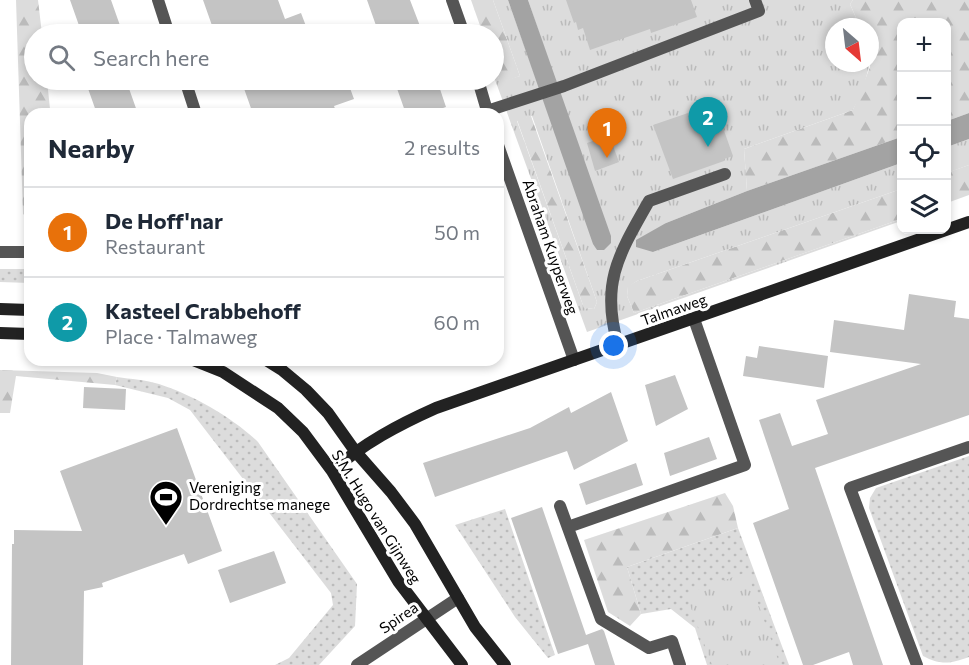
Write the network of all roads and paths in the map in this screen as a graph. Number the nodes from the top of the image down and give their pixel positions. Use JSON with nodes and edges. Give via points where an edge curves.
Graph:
{"nodes":[{"id":1,"x":158,"y":0,"type":"edge"},
{"id":2,"x":452,"y":0,"type":"edge"},
{"id":3,"x":755,"y":0,"type":"edge"},
{"id":4,"x":166,"y":24,"type":"edge"},
{"id":5,"x":460,"y":24,"type":"edge"},
{"id":6,"x":188,"y":90,"type":"edge"},
{"id":7,"x":481,"y":90,"type":"edge"},
{"id":8,"x":194,"y":108,"type":"edge"},
{"id":9,"x":486,"y":108,"type":"edge"},
{"id":10,"x":501,"y":108,"type":"edge"},
{"id":11,"x":504,"y":162,"type":"edge"},
{"id":12,"x":726,"y":174,"type":"dead end"},
{"id":13,"x":969,"y":222,"type":"edge"},
{"id":14,"x":0,"y":252,"type":"edge"},
{"id":15,"x":24,"y":252,"type":"edge"},
{"id":16,"x":0,"y":309,"type":"edge"},
{"id":17,"x":24,"y":310,"type":"edge"},
{"id":18,"x":694,"y":319,"type":"junction"},
{"id":19,"x":0,"y":333,"type":"edge"},
{"id":20,"x":24,"y":334,"type":"edge"},
{"id":21,"x":618,"y":345,"type":"junction"},
{"id":22,"x":574,"y":360,"type":"junction"},
{"id":23,"x":208,"y":366,"type":"edge"},
{"id":24,"x":276,"y":366,"type":"edge"},
{"id":25,"x":969,"y":447,"type":"edge"},
{"id":26,"x":355,"y":451,"type":"junction"},
{"id":27,"x":332,"y":471,"type":"junction"},
{"id":28,"x":560,"y":506,"type":"dead end"},
{"id":29,"x":568,"y":527,"type":"junction"},
{"id":30,"x":458,"y":598,"type":"junction"},
{"id":31,"x":425,"y":619,"type":"junction"},
{"id":32,"x":357,"y":665,"type":"edge"},
{"id":33,"x":462,"y":665,"type":"edge"},
{"id":34,"x":506,"y":665,"type":"edge"},
{"id":35,"x":681,"y":665,"type":"edge"},
{"id":36,"x":917,"y":665,"type":"edge"}],
"edges":[{"from":1,"to":4,"type":"street"},
{"from":2,"to":5,"type":"street"},
{"from":3,"to":10,"type":"street","via":[[759,11]]},
{"from":6,"to":8,"type":"street"},
{"from":7,"to":9,"type":"street"},
{"from":11,"to":22,"type":"street","name":"Abraham Kuyperweg"},
{"from":12,"to":21,"type":"street","via":[[649,201],[624,245],[611,283],[611,322]]},
{"from":13,"to":18,"type":"street","name":"Talmaweg"},
{"from":14,"to":15,"type":"street"},
{"from":16,"to":17,"type":"street"},
{"from":18,"to":21,"type":"street","name":"Talmaweg"},
{"from":18,"to":29,"type":"street","via":[[745,465]]},
{"from":19,"to":20,"type":"street"},
{"from":21,"to":22,"type":"street","name":"Talmaweg"},
{"from":22,"to":26,"type":"street","name":"Talmaweg","via":[[436,408]]},
{"from":23,"to":27,"type":"street","name":"S.M. Hugo van Gijnweg","via":[[278,408],[303,432]]},
{"from":24,"to":26,"type":"street","name":"S.M. Hugo van Gijnweg","via":[[321,405]]},
{"from":25,"to":36,"type":"street","via":[[850,488]]},
{"from":26,"to":27,"type":"street","name":"Talmaweg"},
{"from":26,"to":30,"type":"street","name":"S.M. Hugo van Gijnweg","via":[[415,524]]},
{"from":27,"to":31,"type":"street","name":"S.M. Hugo van Gijnweg"},
{"from":28,"to":29,"type":"street"},
{"from":29,"to":35,"type":"street","via":[[601,619],[649,648],[672,641]]},
{"from":30,"to":31,"type":"street","name":"Spirea"},
{"from":30,"to":34,"type":"street","name":"S.M. Hugo van Gijnweg","via":[[475,627]]},
{"from":31,"to":32,"type":"street","name":"Spirea"},
{"from":31,"to":33,"type":"street","name":"S.M. Hugo van Gijnweg"}]}
